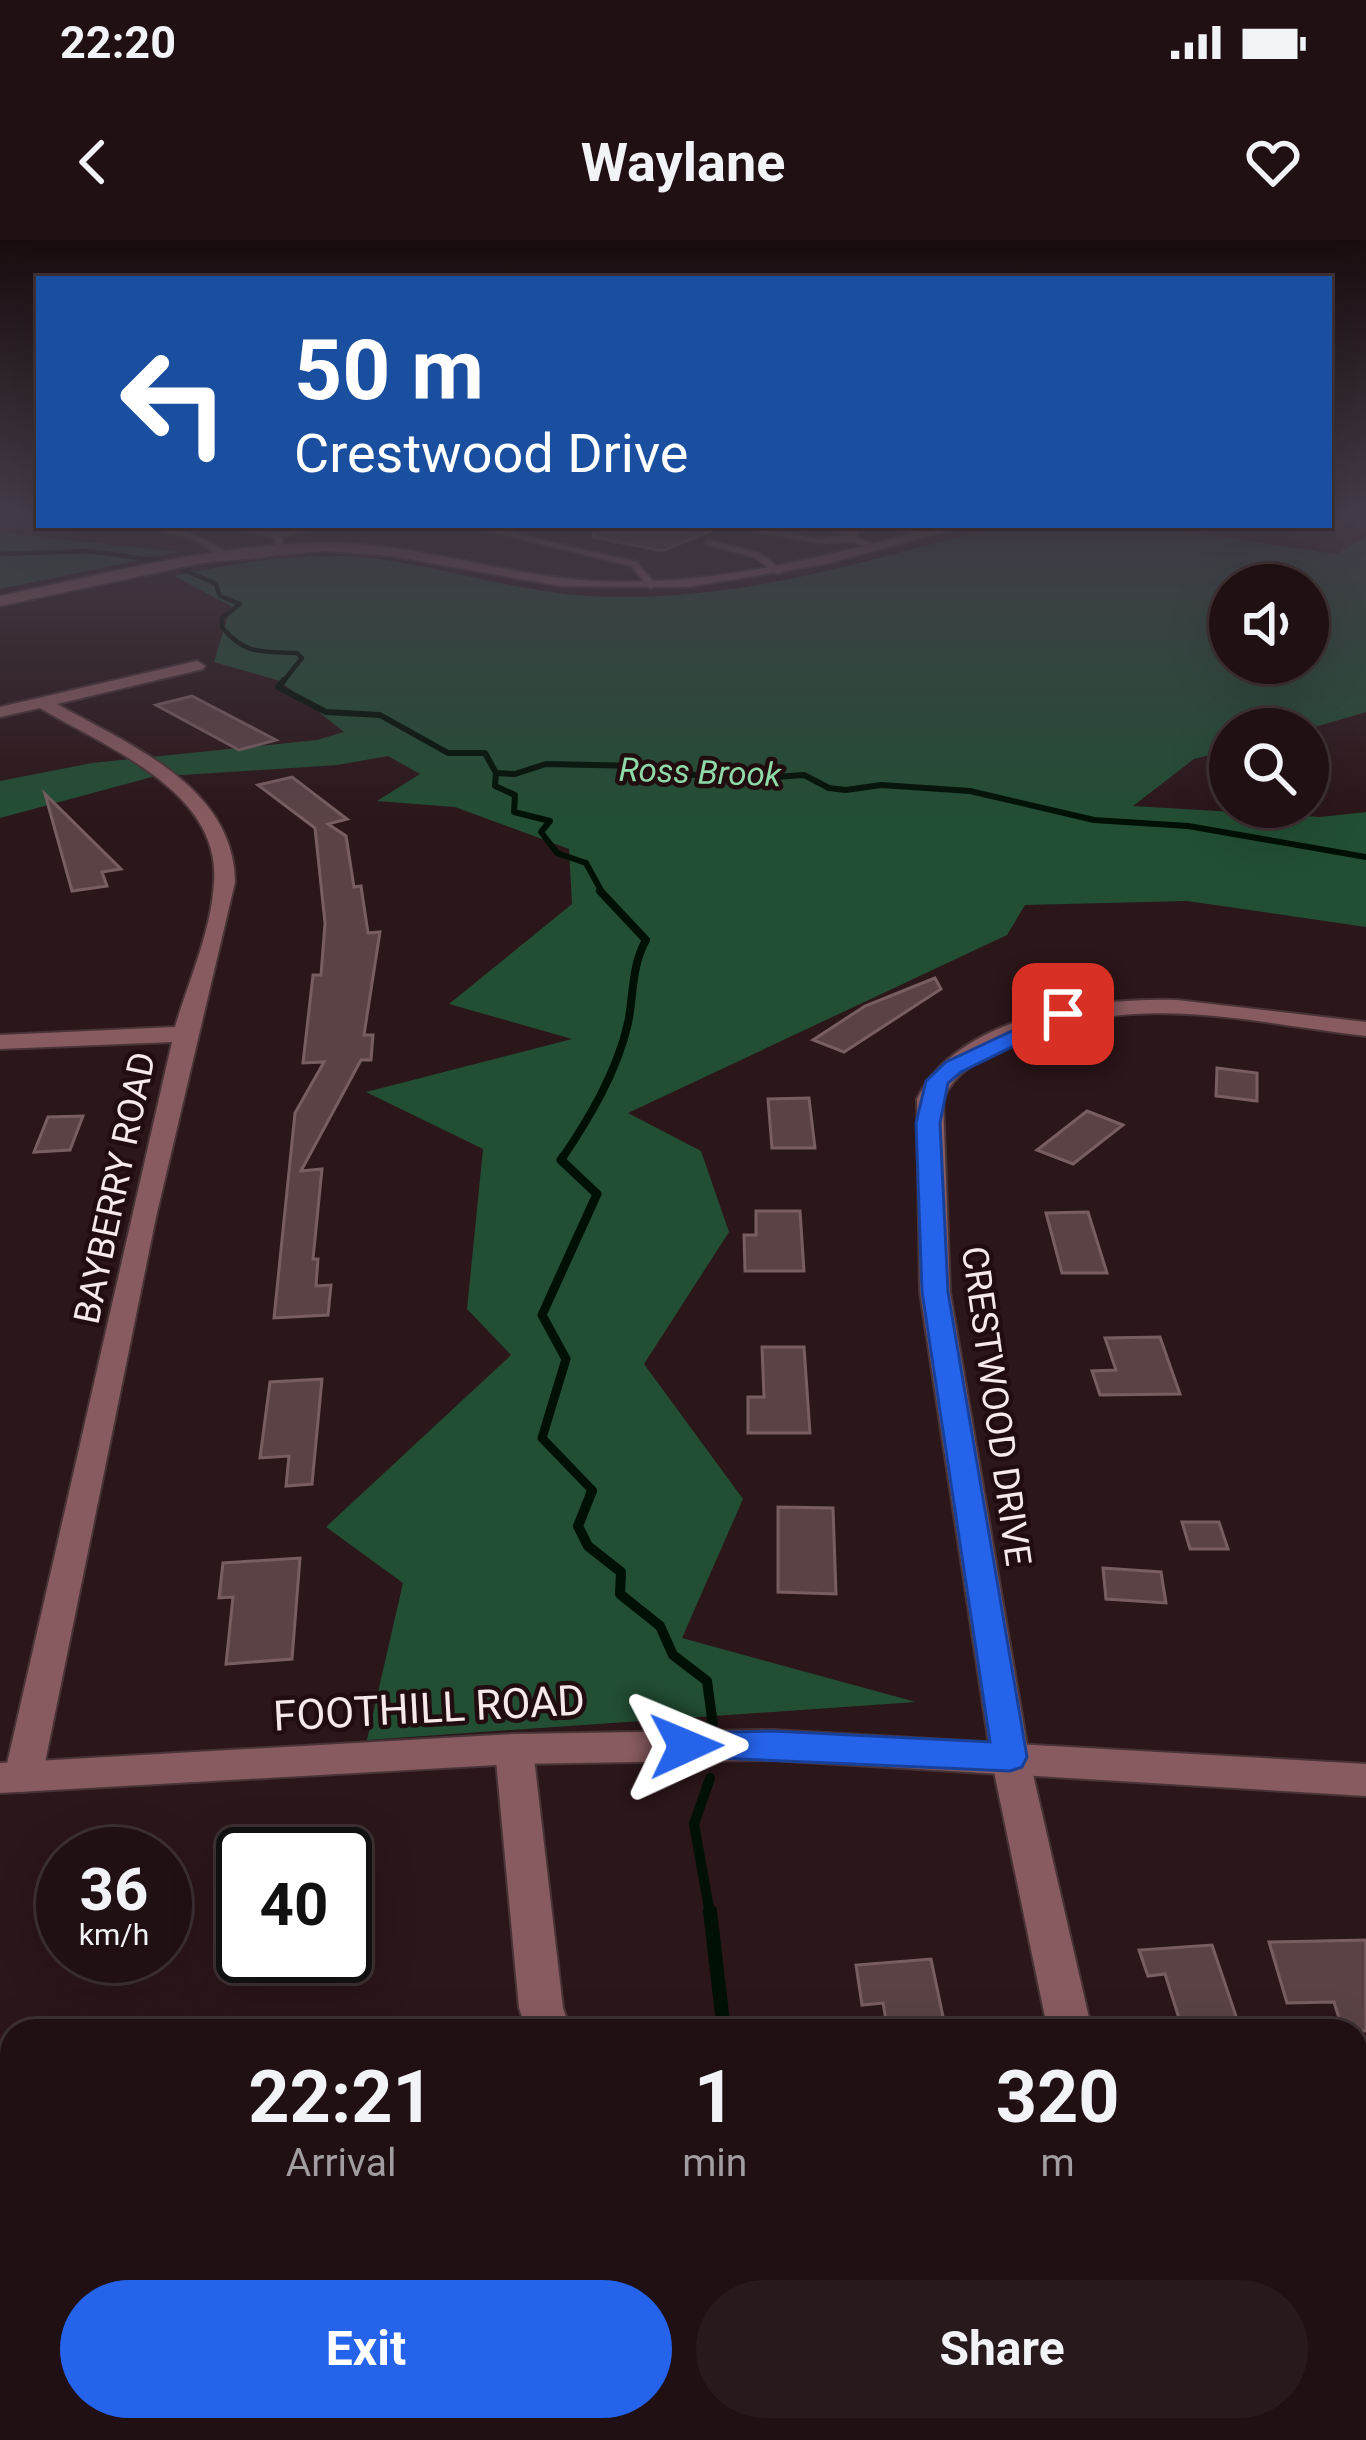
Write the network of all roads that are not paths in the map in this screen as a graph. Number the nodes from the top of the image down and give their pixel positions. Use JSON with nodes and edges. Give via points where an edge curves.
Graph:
{"nodes":[{"id":1,"x":197,"y":666,"type":"dead end"},
{"id":2,"x":42,"y":702,"type":"junction"},
{"id":3,"x":0,"y":712,"type":"edge"},
{"id":4,"x":1366,"y":1029,"type":"edge"},
{"id":5,"x":186,"y":1034,"type":"junction"},
{"id":6,"x":0,"y":1042,"type":"edge"},
{"id":7,"x":514,"y":1749,"type":"junction"},
{"id":8,"x":1010,"y":1757,"type":"junction"},
{"id":9,"x":12,"y":1778,"type":"edge"},
{"id":10,"x":1366,"y":1780,"type":"edge"},
{"id":11,"x":545,"y":2019,"type":"edge"},
{"id":12,"x":1067,"y":2019,"type":"edge"}],
"edges":[{"from":1,"to":2,"type":"street"},
{"from":2,"to":3,"type":"street"},
{"from":2,"to":5,"type":"street","name":"BAYBERRY ROAD","via":[[174,785],[221,841],[226,883]]},
{"from":4,"to":8,"type":"street","name":"CRESTWOOD DRIVE","via":[[1156,1007],[1089,1009],[984,1048],[938,1081],[928,1123],[935,1292]]},
{"from":5,"to":6,"type":"street"},
{"from":5,"to":9,"type":"street","name":"BAYBERRY ROAD"},
{"from":7,"to":8,"type":"street","name":"FOOTHILL ROAD","via":[[772,1745]]},
{"from":7,"to":9,"type":"street","name":"FOOTHILL ROAD"},
{"from":7,"to":11,"type":"street"},
{"from":8,"to":10,"type":"street","name":"FOOTHILL ROAD"},
{"from":8,"to":12,"type":"street","name":"CRESTWOOD DRIVE"}]}
